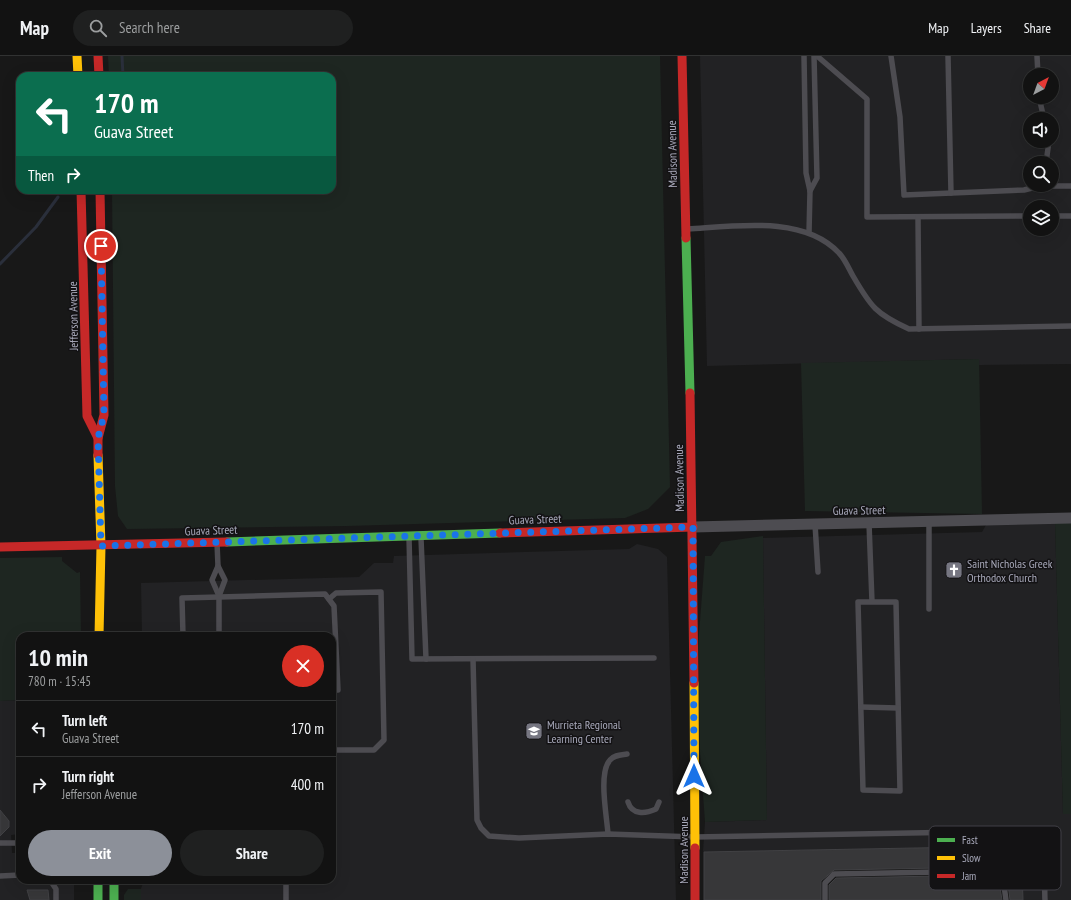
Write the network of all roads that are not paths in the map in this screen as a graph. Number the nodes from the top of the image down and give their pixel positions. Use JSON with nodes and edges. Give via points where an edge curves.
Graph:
{"nodes":[{"id":1,"x":77,"y":56,"type":"edge"},
{"id":2,"x":98,"y":56,"type":"edge"},
{"id":3,"x":682,"y":56,"type":"edge"},
{"id":4,"x":804,"y":56,"type":"edge"},
{"id":5,"x":816,"y":56,"type":"edge"},
{"id":6,"x":891,"y":56,"type":"edge"},
{"id":7,"x":948,"y":56,"type":"edge"},
{"id":8,"x":1037,"y":56,"type":"edge"},
{"id":9,"x":1038,"y":68,"type":"edge"},
{"id":10,"x":78,"y":72,"type":"edge"},
{"id":11,"x":98,"y":72,"type":"edge"},
{"id":12,"x":1059,"y":186,"type":"edge"},
{"id":13,"x":1071,"y":186,"type":"edge"},
{"id":14,"x":1023,"y":190,"type":"edge"},
{"id":15,"x":810,"y":191,"type":"junction"},
{"id":16,"x":951,"y":193,"type":"junction"},
{"id":17,"x":82,"y":194,"type":"edge"},
{"id":18,"x":100,"y":194,"type":"edge"},
{"id":19,"x":1023,"y":216,"type":"edge"},
{"id":20,"x":1059,"y":216,"type":"edge"},
{"id":21,"x":1071,"y":216,"type":"edge"},
{"id":22,"x":918,"y":217,"type":"junction"},
{"id":23,"x":686,"y":229,"type":"junction"},
{"id":24,"x":809,"y":233,"type":"junction"},
{"id":25,"x":1071,"y":326,"type":"edge"},
{"id":26,"x":919,"y":329,"type":"junction"},
{"id":27,"x":98,"y":438,"type":"junction"},
{"id":28,"x":1071,"y":518,"type":"edge"},
{"id":29,"x":929,"y":521,"type":"junction"},
{"id":30,"x":869,"y":523,"type":"junction"},
{"id":31,"x":815,"y":524,"type":"junction"},
{"id":32,"x":693,"y":527,"type":"junction"},
{"id":33,"x":409,"y":536,"type":"junction"},
{"id":34,"x":421,"y":536,"type":"junction"},
{"id":35,"x":217,"y":542,"type":"junction"},
{"id":36,"x":101,"y":546,"type":"junction"},
{"id":37,"x":0,"y":547,"type":"edge"},
{"id":38,"x":218,"y":566,"type":"junction"},
{"id":39,"x":818,"y":572,"type":"dead end"},
{"id":40,"x":219,"y":596,"type":"junction"},
{"id":41,"x":329,"y":600,"type":"junction"},
{"id":42,"x":872,"y":602,"type":"junction"},
{"id":43,"x":929,"y":609,"type":"dead end"},
{"id":44,"x":100,"y":632,"type":"edge"},
{"id":45,"x":183,"y":632,"type":"edge"},
{"id":46,"x":220,"y":632,"type":"edge"},
{"id":47,"x":335,"y":632,"type":"edge"},
{"id":48,"x":336,"y":648,"type":"edge"},
{"id":49,"x":654,"y":658,"type":"dead end"},
{"id":50,"x":426,"y":659,"type":"junction"},
{"id":51,"x":473,"y":659,"type":"junction"},
{"id":52,"x":336,"y":690,"type":"edge"},
{"id":53,"x":861,"y":707,"type":"junction"},
{"id":54,"x":898,"y":708,"type":"junction"},
{"id":55,"x":336,"y":750,"type":"edge"},
{"id":56,"x":627,"y":754,"type":"dead end"},
{"id":57,"x":628,"y":802,"type":"dead end"},
{"id":58,"x":659,"y":802,"type":"dead end"},
{"id":59,"x":929,"y":833,"type":"edge"},
{"id":60,"x":608,"y":834,"type":"junction"},
{"id":61,"x":695,"y":837,"type":"junction"},
{"id":62,"x":0,"y":843,"type":"edge"},
{"id":63,"x":16,"y":843,"type":"edge"},
{"id":64,"x":929,"y":872,"type":"edge"},
{"id":65,"x":16,"y":875,"type":"edge"},
{"id":66,"x":0,"y":876,"type":"edge"},
{"id":67,"x":53,"y":884,"type":"edge"},
{"id":68,"x":98,"y":884,"type":"edge"},
{"id":69,"x":114,"y":884,"type":"edge"},
{"id":70,"x":286,"y":884,"type":"edge"},
{"id":71,"x":1005,"y":890,"type":"edge"},
{"id":72,"x":1045,"y":890,"type":"edge"},
{"id":73,"x":56,"y":900,"type":"edge"},
{"id":74,"x":98,"y":900,"type":"edge"},
{"id":75,"x":114,"y":900,"type":"edge"},
{"id":76,"x":286,"y":900,"type":"edge"},
{"id":77,"x":695,"y":900,"type":"edge"},
{"id":78,"x":825,"y":900,"type":"edge"},
{"id":79,"x":1006,"y":900,"type":"edge"},
{"id":80,"x":1045,"y":900,"type":"edge"}],
"edges":[{"from":1,"to":10,"type":"street"},
{"from":2,"to":11,"type":"street"},
{"from":3,"to":23,"type":"street","name":"Madison Avenue"},
{"from":4,"to":15,"type":"lane","via":[[806,173]]},
{"from":5,"to":15,"type":"lane","via":[[817,178]]},
{"from":5,"to":22,"type":"lane","via":[[867,99],[866,217]]},
{"from":6,"to":16,"type":"lane","via":[[900,117],[904,195]]},
{"from":7,"to":16,"type":"lane"},
{"from":8,"to":9,"type":"lane"},
{"from":12,"to":13,"type":"lane"},
{"from":14,"to":16,"type":"lane"},
{"from":15,"to":24,"type":"lane"},
{"from":17,"to":27,"type":"street","name":"Jefferson Avenue","via":[[87,416]]},
{"from":18,"to":27,"type":"street","name":"Jefferson Avenue","via":[[104,415]]},
{"from":19,"to":22,"type":"lane"},
{"from":20,"to":21,"type":"lane"},
{"from":22,"to":26,"type":"lane"},
{"from":23,"to":24,"type":"lane","via":[[787,226]]},
{"from":23,"to":32,"type":"street","name":"Madison Avenue"},
{"from":24,"to":26,"type":"lane","via":[[822,238],[840,253],[869,304],[889,320],[909,329]]},
{"from":25,"to":26,"type":"lane"},
{"from":27,"to":36,"type":"street","name":"Jefferson Avenue"},
{"from":28,"to":29,"type":"street","name":"Guava Street"},
{"from":29,"to":30,"type":"street","name":"Guava Street"},
{"from":29,"to":43,"type":"lane"},
{"from":30,"to":31,"type":"street","name":"Guava Street"},
{"from":30,"to":42,"type":"lane"},
{"from":31,"to":32,"type":"street","name":"Guava Street"},
{"from":31,"to":39,"type":"lane"},
{"from":32,"to":34,"type":"street","name":"Guava Street"},
{"from":32,"to":61,"type":"street","name":"Madison Avenue"},
{"from":33,"to":34,"type":"street","name":"Guava Street"},
{"from":33,"to":35,"type":"street","name":"Guava Street"},
{"from":33,"to":50,"type":"lane","via":[[412,659]]},
{"from":34,"to":50,"type":"lane"},
{"from":35,"to":36,"type":"street","name":"Guava Street"},
{"from":35,"to":38,"type":"lane"},
{"from":36,"to":37,"type":"street","name":"Guava Street"},
{"from":36,"to":44,"type":"street","name":"Jefferson Avenue"},
{"from":38,"to":40,"type":"lane","via":[[212,580]]},
{"from":38,"to":40,"type":"lane","via":[[225,580]]},
{"from":40,"to":41,"type":"lane","via":[[325,594]]},
{"from":40,"to":45,"type":"lane","via":[[182,598]]},
{"from":40,"to":46,"type":"lane"},
{"from":41,"to":47,"type":"lane","via":[[334,606]]},
{"from":41,"to":55,"type":"lane","via":[[336,593],[381,592],[384,740],[374,750]]},
{"from":42,"to":53,"type":"lane","via":[[858,602]]},
{"from":42,"to":54,"type":"lane","via":[[896,602]]},
{"from":48,"to":52,"type":"lane"},
{"from":49,"to":51,"type":"lane"},
{"from":50,"to":51,"type":"lane"},
{"from":51,"to":60,"type":"lane","via":[[477,820],[481,828],[489,836],[519,838]]},
{"from":53,"to":54,"type":"lane"},
{"from":53,"to":54,"type":"lane","via":[[863,790],[900,791]]},
{"from":56,"to":60,"type":"lane","via":[[616,755],[606,768],[604,777]]},
{"from":57,"to":58,"type":"lane","via":[[630,808],[642,813],[656,809]]},
{"from":59,"to":61,"type":"lane"},
{"from":60,"to":61,"type":"lane"},
{"from":61,"to":77,"type":"street","name":"Madison Avenue"},
{"from":62,"to":63,"type":"lane"},
{"from":64,"to":78,"type":"lane","via":[[834,874],[825,882]]},
{"from":65,"to":66,"type":"lane"},
{"from":67,"to":73,"type":"lane","via":[[56,889]]},
{"from":68,"to":74,"type":"street"},
{"from":69,"to":75,"type":"street"},
{"from":70,"to":76,"type":"lane"},
{"from":71,"to":79,"type":"lane"},
{"from":72,"to":80,"type":"lane"}]}
